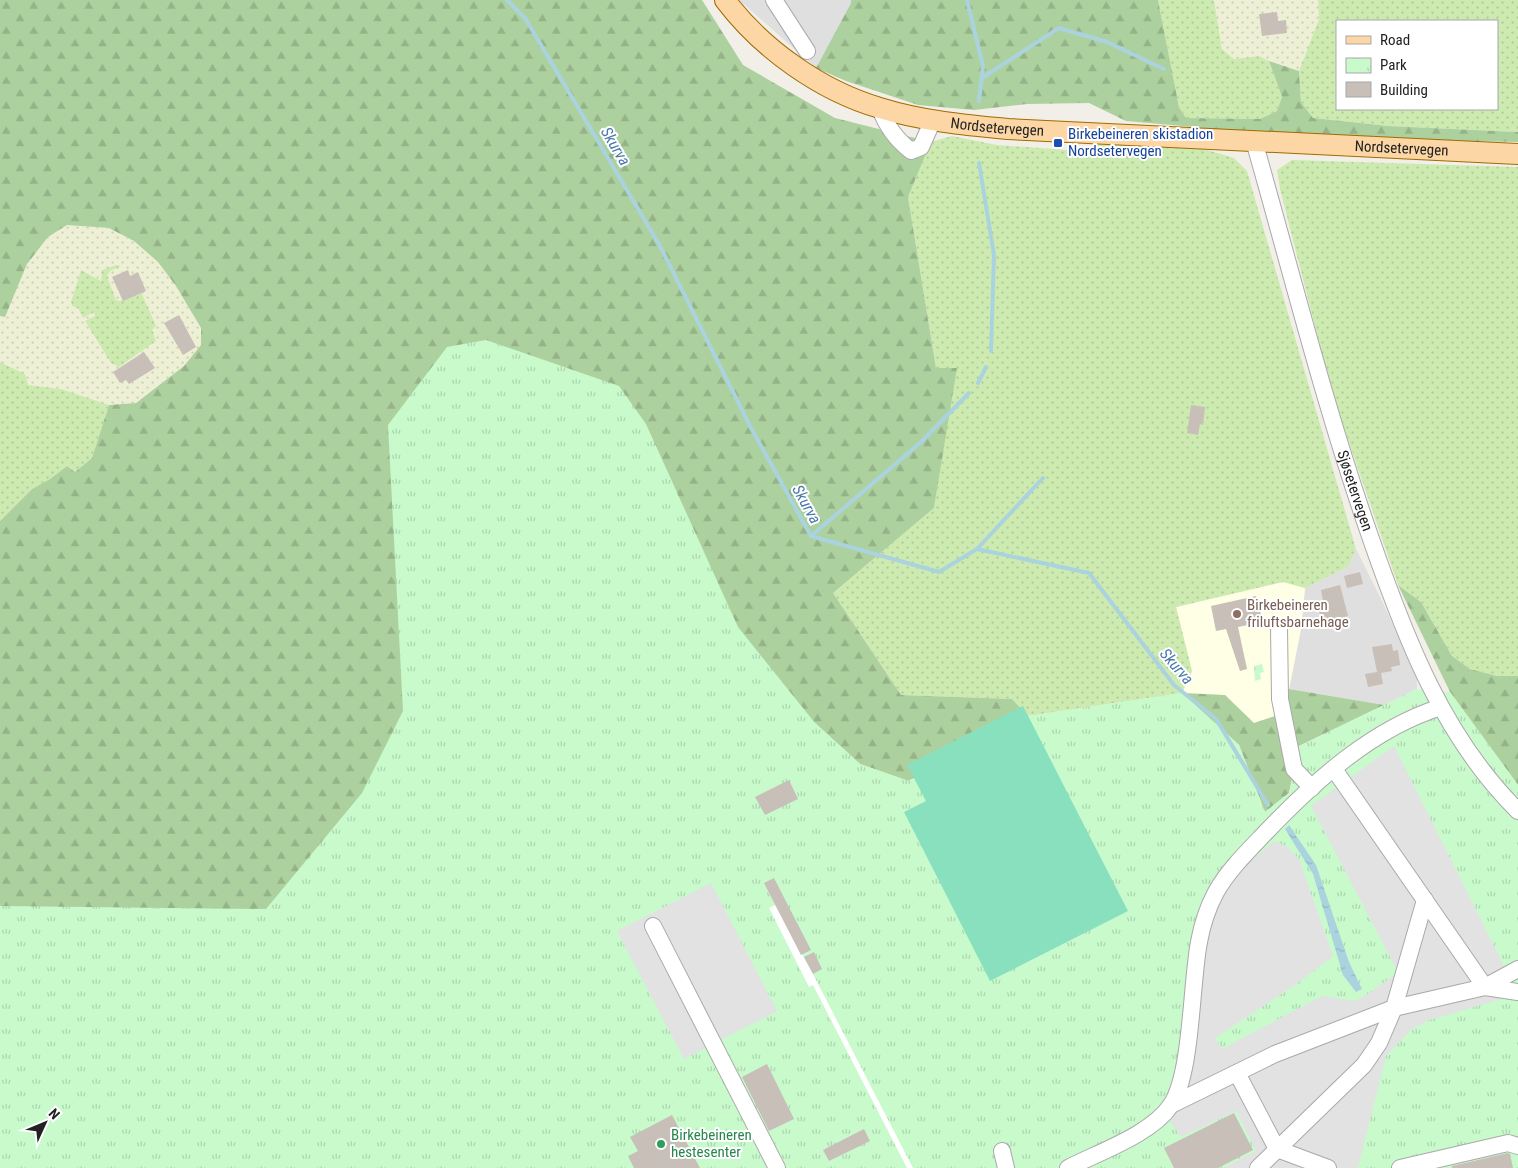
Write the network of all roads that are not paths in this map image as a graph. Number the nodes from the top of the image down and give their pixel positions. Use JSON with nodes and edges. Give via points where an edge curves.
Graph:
{"nodes":[{"id":1,"x":725,"y":0,"type":"edge"},
{"id":2,"x":774,"y":0,"type":"edge"},
{"id":3,"x":807,"y":51,"type":"dead end"},
{"id":4,"x":880,"y":108,"type":"junction"},
{"id":5,"x":933,"y":120,"type":"junction"},
{"id":6,"x":1254,"y":141,"type":"junction"},
{"id":7,"x":1518,"y":154,"type":"edge"},
{"id":8,"x":1279,"y":628,"type":"dead end"},
{"id":9,"x":1441,"y":707,"type":"junction"},
{"id":10,"x":1334,"y":769,"type":"junction"},
{"id":11,"x":1312,"y":788,"type":"junction"},
{"id":12,"x":1518,"y":811,"type":"edge"},
{"id":13,"x":1425,"y":900,"type":"junction"},
{"id":14,"x":653,"y":926,"type":"dead end"},
{"id":15,"x":1518,"y":969,"type":"edge"},
{"id":16,"x":1485,"y":987,"type":"junction"},
{"id":17,"x":1518,"y":992,"type":"edge"},
{"id":18,"x":1394,"y":1008,"type":"junction"},
{"id":19,"x":1237,"y":1073,"type":"junction"},
{"id":20,"x":1171,"y":1105,"type":"junction"},
{"id":21,"x":1518,"y":1146,"type":"edge"},
{"id":22,"x":1277,"y":1149,"type":"junction"},
{"id":23,"x":1002,"y":1151,"type":"dead end"},
{"id":24,"x":774,"y":1167,"type":"edge"},
{"id":25,"x":1006,"y":1168,"type":"edge"},
{"id":26,"x":1068,"y":1168,"type":"edge"},
{"id":27,"x":1258,"y":1168,"type":"edge"},
{"id":28,"x":1328,"y":1168,"type":"edge"},
{"id":29,"x":1400,"y":1168,"type":"edge"}],
"edges":[{"from":1,"to":4,"type":"main road","name":"Nordsetervegen","via":[[751,29],[790,62],[834,90]]},
{"from":2,"to":3,"type":"street"},
{"from":4,"to":5,"type":"main road","name":"Nordsetervegen"},
{"from":4,"to":5,"type":"street","via":[[884,121],[911,151],[921,147]]},
{"from":5,"to":6,"type":"main road","name":"Nordsetervegen","via":[[1008,129]]},
{"from":6,"to":7,"type":"main road","name":"Nordsetervegen"},
{"from":6,"to":9,"type":"street","name":"Sjøsetervegen","via":[[1329,409],[1361,510],[1396,612]]},
{"from":8,"to":11,"type":"street","via":[[1280,699],[1294,769]]},
{"from":9,"to":10,"type":"street","via":[[1412,718],[1366,744]]},
{"from":9,"to":12,"type":"street","name":"Sjøsetervegen","via":[[1452,729],[1498,791]]},
{"from":10,"to":11,"type":"street"},
{"from":10,"to":13,"type":"street"},
{"from":11,"to":20,"type":"street","via":[[1240,858],[1216,892],[1199,940],[1184,1065]]},
{"from":13,"to":16,"type":"street"},
{"from":13,"to":18,"type":"street"},
{"from":14,"to":24,"type":"street"},
{"from":15,"to":16,"type":"street"},
{"from":16,"to":17,"type":"street"},
{"from":16,"to":18,"type":"street"},
{"from":18,"to":19,"type":"street","via":[[1275,1054]]},
{"from":18,"to":22,"type":"street","via":[[1379,1043],[1364,1065]]},
{"from":19,"to":20,"type":"street"},
{"from":19,"to":22,"type":"street"},
{"from":20,"to":26,"type":"street","via":[[1144,1130]]},
{"from":21,"to":29,"type":"street","via":[[1508,1144]]},
{"from":22,"to":27,"type":"street"},
{"from":22,"to":28,"type":"street"},
{"from":23,"to":25,"type":"street"}]}
